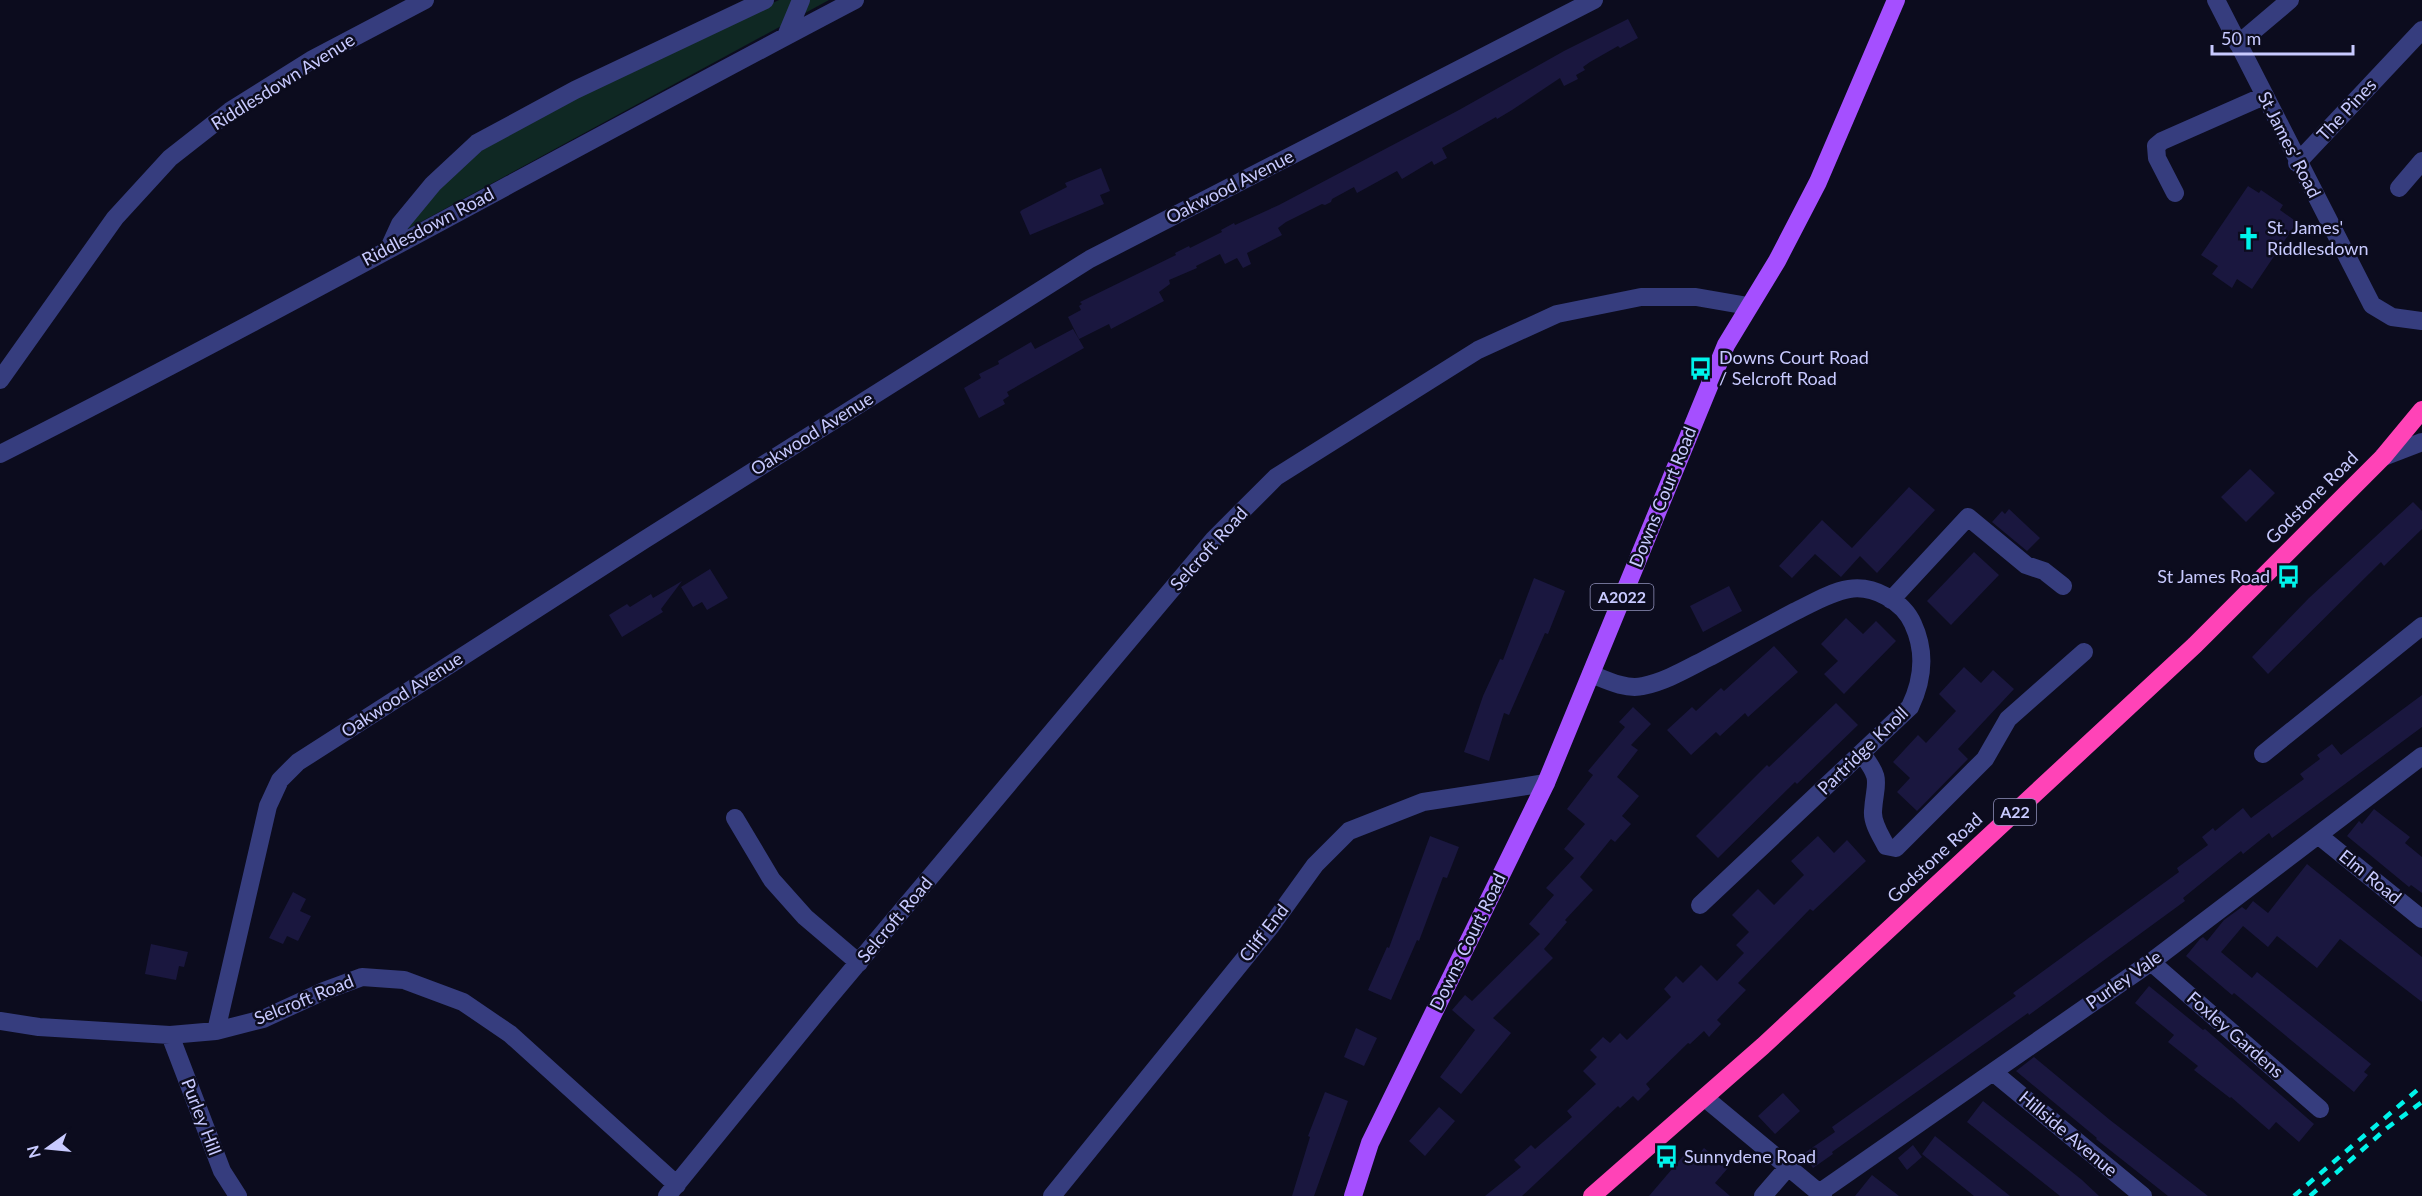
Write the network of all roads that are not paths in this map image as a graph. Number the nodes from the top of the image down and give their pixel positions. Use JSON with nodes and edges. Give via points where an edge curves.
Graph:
{"nodes":[{"id":1,"x":425,"y":0,"type":"edge"},
{"id":2,"x":765,"y":0,"type":"edge"},
{"id":3,"x":801,"y":0,"type":"edge"},
{"id":4,"x":855,"y":0,"type":"edge"},
{"id":5,"x":1594,"y":0,"type":"edge"},
{"id":6,"x":1896,"y":0,"type":"edge"},
{"id":7,"x":2216,"y":0,"type":"edge"},
{"id":8,"x":2290,"y":0,"type":"edge"},
{"id":9,"x":2421,"y":35,"type":"edge"},
{"id":10,"x":786,"y":36,"type":"junction"},
{"id":11,"x":2238,"y":44,"type":"junction"},
{"id":12,"x":2264,"y":96,"type":"junction"},
{"id":13,"x":2422,"y":160,"type":"edge"},
{"id":14,"x":2297,"y":163,"type":"junction"},
{"id":15,"x":2399,"y":188,"type":"dead end"},
{"id":16,"x":2175,"y":193,"type":"dead end"},
{"id":17,"x":389,"y":248,"type":"junction"},
{"id":18,"x":1748,"y":306,"type":"junction"},
{"id":19,"x":2422,"y":321,"type":"edge"},
{"id":20,"x":0,"y":380,"type":"edge"},
{"id":21,"x":2422,"y":411,"type":"edge"},
{"id":22,"x":2422,"y":442,"type":"edge"},
{"id":23,"x":0,"y":454,"type":"edge"},
{"id":24,"x":2383,"y":457,"type":"junction"},
{"id":25,"x":2063,"y":586,"type":"dead end"},
{"id":26,"x":1891,"y":600,"type":"junction"},
{"id":27,"x":2422,"y":626,"type":"edge"},
{"id":28,"x":2084,"y":652,"type":"dead end"},
{"id":29,"x":1591,"y":674,"type":"junction"},
{"id":30,"x":1862,"y":754,"type":"junction"},
{"id":31,"x":2263,"y":754,"type":"dead end"},
{"id":32,"x":2422,"y":756,"type":"edge"},
{"id":33,"x":1546,"y":783,"type":"junction"},
{"id":34,"x":735,"y":818,"type":"dead end"},
{"id":35,"x":2318,"y":835,"type":"junction"},
{"id":36,"x":1700,"y":905,"type":"dead end"},
{"id":37,"x":2422,"y":919,"type":"edge"},
{"id":38,"x":2151,"y":962,"type":"junction"},
{"id":39,"x":859,"y":963,"type":"junction"},
{"id":40,"x":0,"y":1021,"type":"edge"},
{"id":41,"x":216,"y":1031,"type":"junction"},
{"id":42,"x":170,"y":1035,"type":"junction"},
{"id":43,"x":1993,"y":1072,"type":"junction"},
{"id":44,"x":1705,"y":1098,"type":"junction"},
{"id":45,"x":2320,"y":1109,"type":"dead end"},
{"id":46,"x":1788,"y":1167,"type":"junction"},
{"id":47,"x":672,"y":1190,"type":"edge"},
{"id":48,"x":1821,"y":1195,"type":"edge"},
{"id":49,"x":238,"y":1196,"type":"edge"},
{"id":50,"x":1052,"y":1196,"type":"edge"},
{"id":51,"x":1353,"y":1196,"type":"edge"},
{"id":52,"x":1592,"y":1196,"type":"edge"},
{"id":53,"x":1763,"y":1196,"type":"edge"},
{"id":54,"x":2143,"y":1196,"type":"edge"}],
"edges":[{"from":1,"to":20,"type":"street","name":"Riddlesdown Avenue","via":[[313,59],[231,111],[170,158],[115,218]]},
{"from":2,"to":17,"type":"street","via":[[575,90],[477,143],[406,216]]},
{"from":3,"to":10,"type":"street"},
{"from":4,"to":10,"type":"street","name":"Riddlesdown Road"},
{"from":5,"to":41,"type":"street","name":"Oakwood Avenue","via":[[1090,259],[298,762],[280,780],[268,806]]},
{"from":6,"to":18,"type":"main road","name":"Downs Court Road","number":"A2022","via":[[1818,182],[1777,261]]},
{"from":7,"to":11,"type":"street","name":"St James' Road"},
{"from":8,"to":11,"type":"street"},
{"from":9,"to":14,"type":"street","name":"The Pines"},
{"from":10,"to":17,"type":"street","name":"Riddlesdown Road"},
{"from":11,"to":12,"type":"street","name":"St James' Road"},
{"from":12,"to":14,"type":"street","name":"St James' Road"},
{"from":12,"to":16,"type":"street","via":[[2156,146],[2157,158]]},
{"from":13,"to":15,"type":"street"},
{"from":14,"to":19,"type":"street","name":"St James' Road","via":[[2372,305],[2392,317]]},
{"from":17,"to":23,"type":"street","name":"Riddlesdown Road"},
{"from":18,"to":29,"type":"main road","name":"Downs Court Road","number":"A2022","via":[[1707,387]]},
{"from":18,"to":39,"type":"street","name":"Selcroft Road","via":[[1696,297],[1641,297],[1557,314],[1478,350],[1276,477],[1214,539]]},
{"from":21,"to":24,"type":"highway","name":"Godstone Road","number":"A22"},
{"from":22,"to":24,"type":"street"},
{"from":24,"to":44,"type":"highway","name":"Godstone Road","number":"A22","via":[[2195,645]]},
{"from":25,"to":26,"type":"street","via":[[2044,571],[2026,565],[1968,517]]},
{"from":26,"to":29,"type":"street","name":"Partridge Knoll","via":[[1860,588],[1835,593],[1670,678],[1641,687],[1617,684]]},
{"from":26,"to":30,"type":"street","name":"Partridge Knoll","via":[[1906,612],[1917,633],[1922,660],[1920,682],[1910,707]]},
{"from":27,"to":31,"type":"street"},
{"from":28,"to":30,"type":"street","via":[[2008,719],[1985,759],[1896,848],[1886,846],[1874,820],[1875,770]]},
{"from":29,"to":33,"type":"main road","name":"Downs Court Road","number":"A2022"},
{"from":30,"to":36,"type":"street","name":"Partridge Knoll"},
{"from":32,"to":35,"type":"street","name":"Purley Vale"},
{"from":33,"to":50,"type":"street","name":"Cliff End","via":[[1423,802],[1349,831],[1315,865],[1272,926]]},
{"from":33,"to":51,"type":"main road","name":"Downs Court Road","number":"A2022","via":[[1370,1143]]},
{"from":34,"to":39,"type":"street","via":[[772,880],[805,917]]},
{"from":35,"to":37,"type":"street","name":"Elm Road"},
{"from":35,"to":38,"type":"street","name":"Purley Vale"},
{"from":38,"to":43,"type":"street","name":"Purley Vale"},
{"from":38,"to":45,"type":"street","name":"Foxley Gardens"},
{"from":39,"to":47,"type":"street","name":"Selcroft Road"},
{"from":40,"to":42,"type":"street","name":"Selcroft Road"},
{"from":41,"to":42,"type":"street","name":"Selcroft Road"},
{"from":41,"to":47,"type":"street","name":"Selcroft Road","via":[[263,1018],[362,977],[404,980],[463,1002],[510,1034]]},
{"from":42,"to":49,"type":"street","name":"Purley Hill","via":[[222,1171]]},
{"from":43,"to":48,"type":"street","name":"Purley Vale"},
{"from":43,"to":54,"type":"street","name":"Hillside Avenue"},
{"from":44,"to":46,"type":"street"},
{"from":44,"to":52,"type":"highway","name":"Godstone Road","number":"A22"},
{"from":46,"to":48,"type":"street"},
{"from":46,"to":53,"type":"street"}]}
